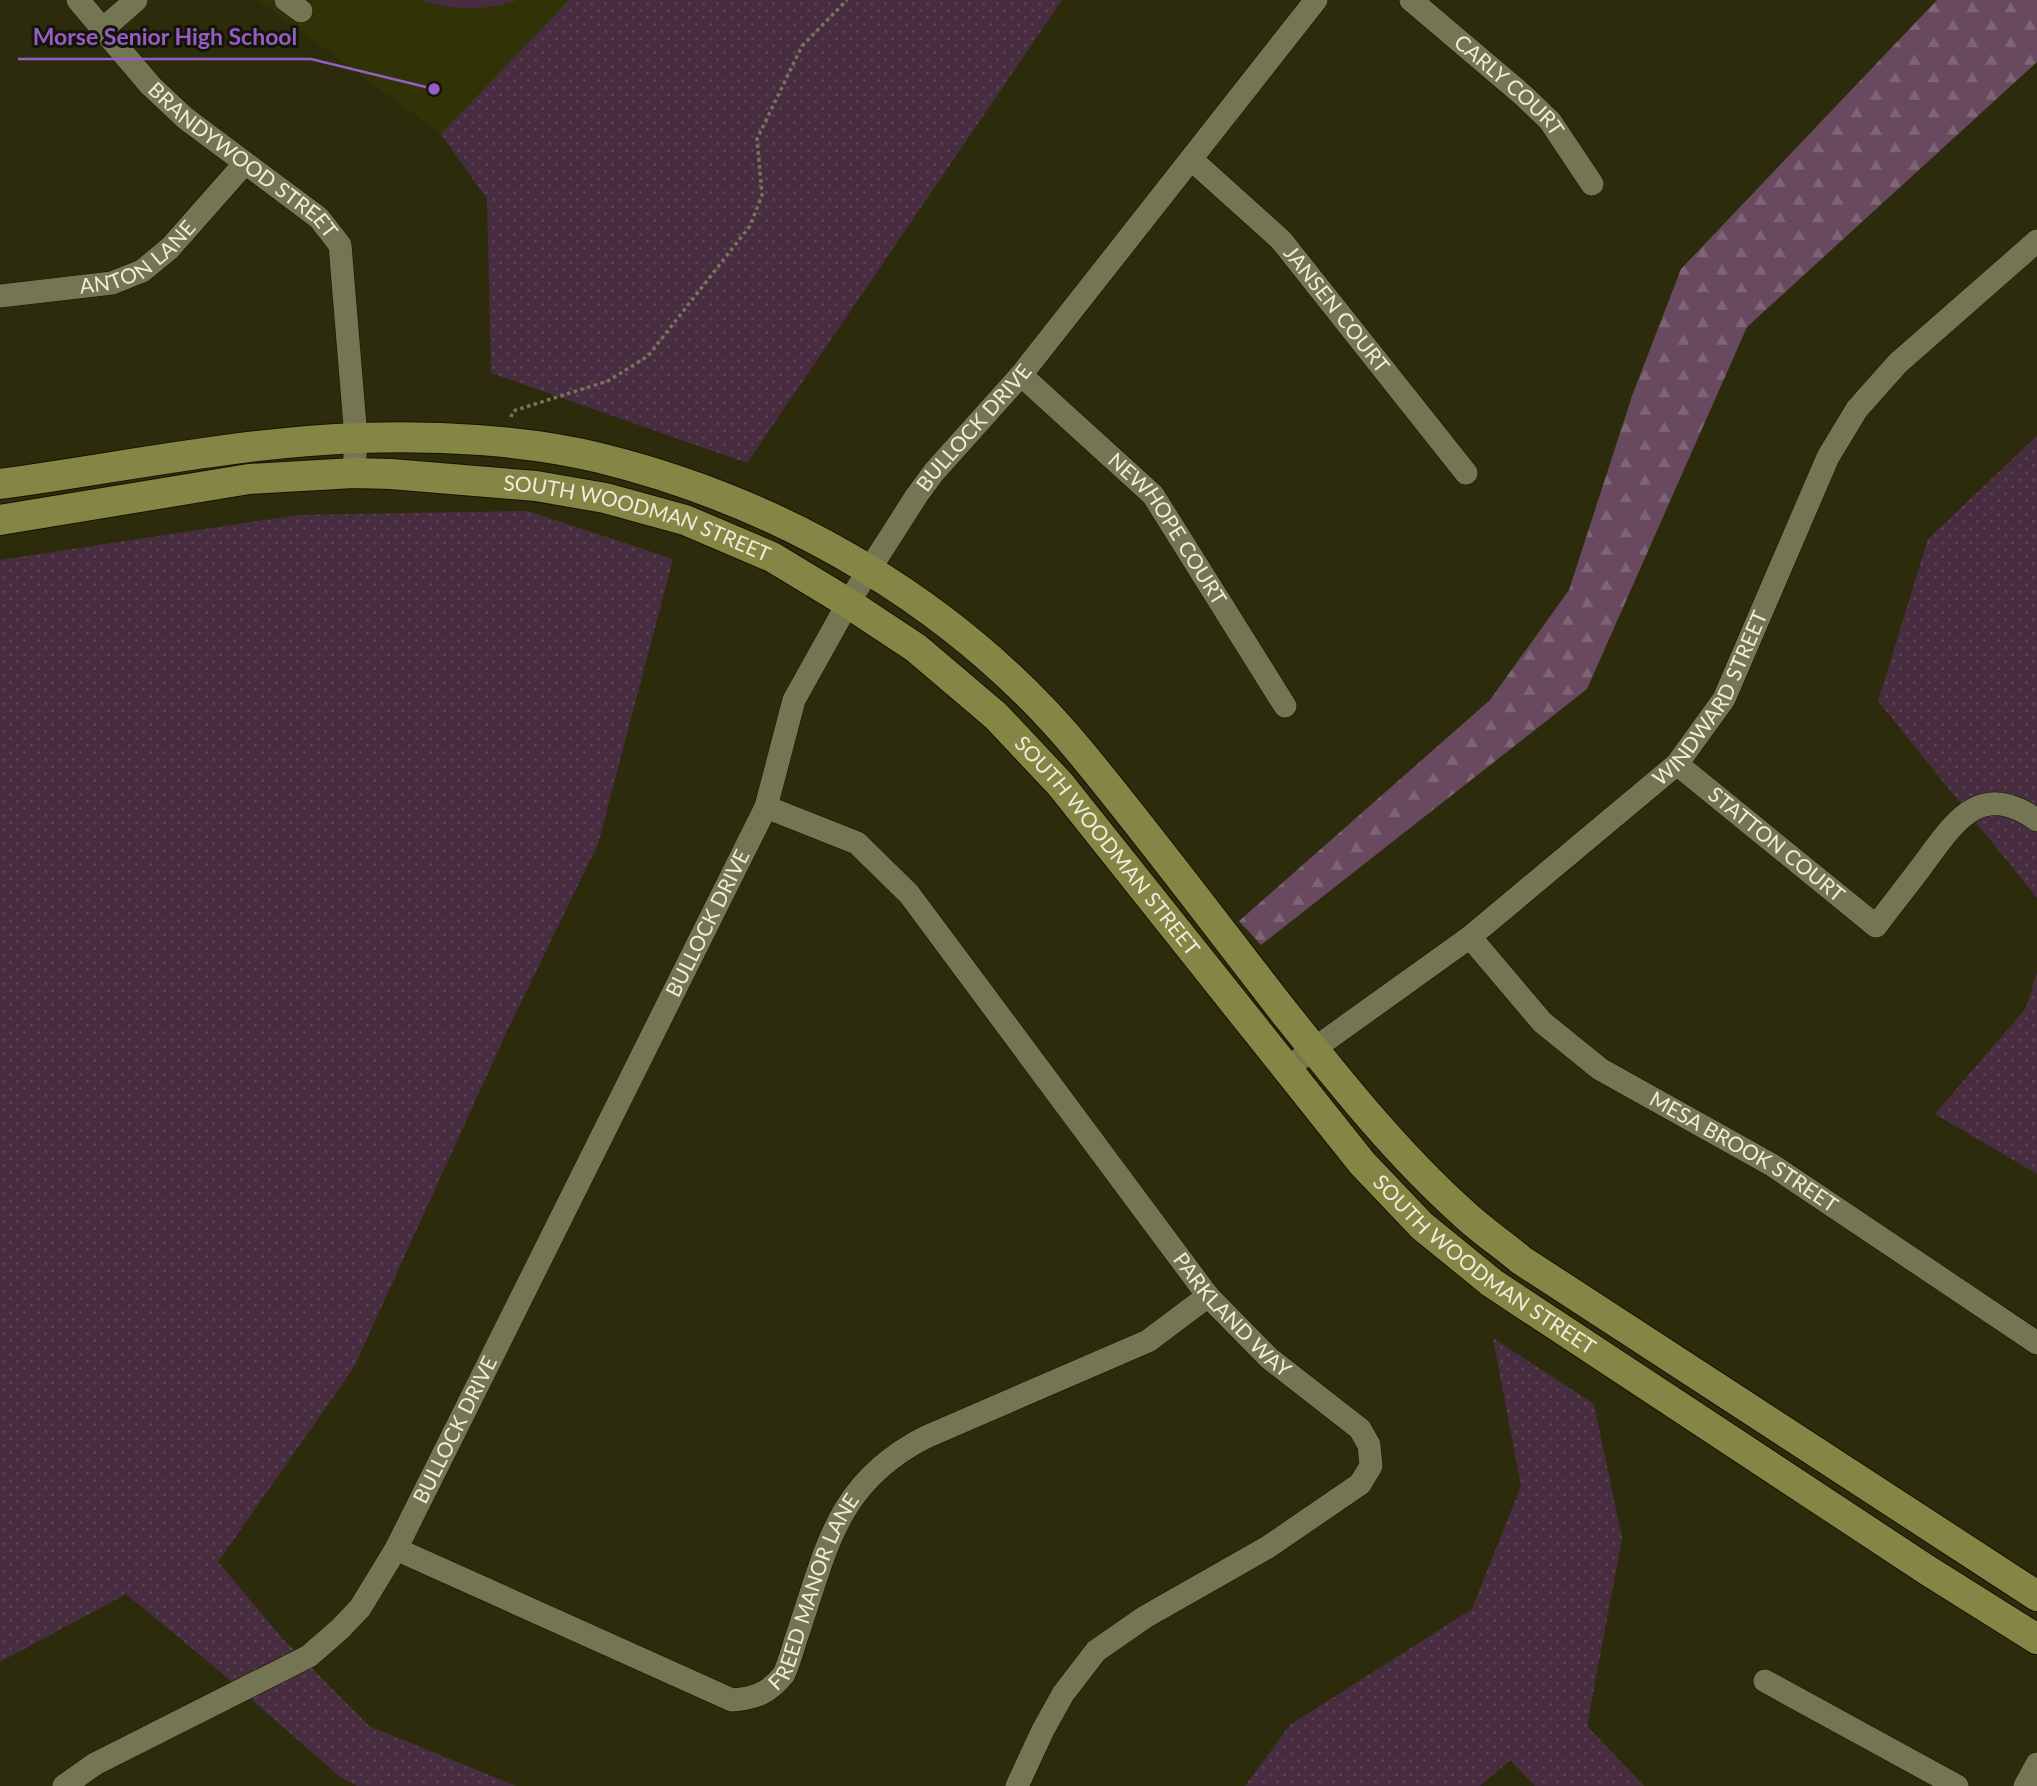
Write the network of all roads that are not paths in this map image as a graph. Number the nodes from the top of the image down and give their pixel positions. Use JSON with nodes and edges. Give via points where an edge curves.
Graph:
{"nodes":[{"id":1,"x":78,"y":0,"type":"edge"},
{"id":2,"x":136,"y":0,"type":"edge"},
{"id":3,"x":1316,"y":0,"type":"edge"},
{"id":4,"x":1411,"y":0,"type":"edge"},
{"id":5,"x":103,"y":29,"type":"junction"},
{"id":6,"x":1191,"y":159,"type":"junction"},
{"id":7,"x":245,"y":163,"type":"junction"},
{"id":8,"x":1592,"y":184,"type":"dead end"},
{"id":9,"x":2037,"y":241,"type":"edge"},
{"id":10,"x":0,"y":296,"type":"edge"},
{"id":11,"x":1021,"y":375,"type":"junction"},
{"id":12,"x":356,"y":438,"type":"junction"},
{"id":13,"x":354,"y":473,"type":"junction"},
{"id":14,"x":1466,"y":473,"type":"dead end"},
{"id":15,"x":0,"y":484,"type":"edge"},
{"id":16,"x":0,"y":520,"type":"edge"},
{"id":17,"x":869,"y":568,"type":"junction"},
{"id":18,"x":848,"y":603,"type":"junction"},
{"id":19,"x":1285,"y":706,"type":"dead end"},
{"id":20,"x":1677,"y":764,"type":"junction"},
{"id":21,"x":766,"y":807,"type":"junction"},
{"id":22,"x":2037,"y":820,"type":"edge"},
{"id":23,"x":1471,"y":937,"type":"junction"},
{"id":24,"x":1313,"y":1049,"type":"junction"},
{"id":25,"x":1286,"y":1069,"type":"junction"},
{"id":26,"x":1208,"y":1296,"type":"junction"},
{"id":27,"x":2037,"y":1343,"type":"edge"},
{"id":28,"x":396,"y":1549,"type":"junction"},
{"id":29,"x":2037,"y":1596,"type":"edge"},
{"id":30,"x":2037,"y":1639,"type":"edge"},
{"id":31,"x":1765,"y":1681,"type":"dead end"},
{"id":32,"x":2037,"y":1764,"type":"edge"},
{"id":33,"x":64,"y":1786,"type":"edge"},
{"id":34,"x":1017,"y":1786,"type":"edge"},
{"id":35,"x":1957,"y":1786,"type":"edge"},
{"id":36,"x":2025,"y":1786,"type":"edge"}],
"edges":[{"from":1,"to":5,"type":"street","name":"BRANDYWOOD STREET"},
{"from":2,"to":5,"type":"street"},
{"from":3,"to":6,"type":"street","name":"BULLOCK DRIVE"},
{"from":4,"to":8,"type":"street","name":"CARLY COURT","via":[[1550,121]]},
{"from":5,"to":7,"type":"street","name":"BRANDYWOOD STREET","via":[[167,102]]},
{"from":6,"to":11,"type":"street","name":"BULLOCK DRIVE"},
{"from":6,"to":14,"type":"street","name":"JANSEN COURT","via":[[1281,240]]},
{"from":7,"to":10,"type":"street","name":"ANTON LANE","via":[[170,248],[142,271],[96,286]]},
{"from":7,"to":12,"type":"street","name":"BRANDYWOOD STREET","via":[[319,218],[340,245]]},
{"from":9,"to":20,"type":"street","name":"WINDWARD STREET","via":[[1898,363],[1857,409],[1828,457],[1724,699]]},
{"from":11,"to":17,"type":"street","name":"BULLOCK DRIVE","via":[[934,472]]},
{"from":11,"to":19,"type":"street","name":"NEWHOPE COURT","via":[[1153,495]]},
{"from":12,"to":13,"type":"street","name":"BRANDYWOOD STREET"},
{"from":12,"to":15,"type":"main road","name":"SOUTH WOODMAN STREET","via":[[274,444]]},
{"from":12,"to":17,"type":"main road","name":"SOUTH WOODMAN STREET","via":[[499,442],[596,457],[690,483],[779,521]]},
{"from":13,"to":16,"type":"main road","name":"SOUTH WOODMAN STREET","via":[[249,479]]},
{"from":13,"to":18,"type":"main road","name":"SOUTH WOODMAN STREET","via":[[536,486],[605,498],[685,520],[772,557]]},
{"from":17,"to":18,"type":"street","name":"BULLOCK DRIVE"},
{"from":17,"to":24,"type":"main road","name":"SOUTH WOODMAN STREET","via":[[952,628],[1035,703],[1080,752]]},
{"from":18,"to":21,"type":"street","name":"BULLOCK DRIVE","via":[[794,700]]},
{"from":18,"to":25,"type":"main road","name":"SOUTH WOODMAN STREET","via":[[916,648],[996,716],[1060,784]]},
{"from":20,"to":22,"type":"street","name":"STATTON COURT","via":[[1876,926],[1959,818],[1987,804],[2000,804]]},
{"from":20,"to":23,"type":"street","name":"WINDWARD STREET"},
{"from":21,"to":26,"type":"street","name":"PARKLAND WAY","via":[[857,843],[909,894]]},
{"from":21,"to":28,"type":"street","name":"BULLOCK DRIVE"},
{"from":23,"to":24,"type":"street","name":"WINDWARD STREET"},
{"from":23,"to":27,"type":"street","name":"MESA BROOK STREET","via":[[1542,1022],[1600,1069],[1773,1164]]},
{"from":24,"to":25,"type":"street","name":"WINDWARD STREET"},
{"from":24,"to":29,"type":"main road","name":"SOUTH WOODMAN STREET","via":[[1406,1158],[1521,1260]]},
{"from":25,"to":30,"type":"main road","name":"SOUTH WOODMAN STREET","via":[[1362,1163],[1413,1217],[1492,1283]]},
{"from":26,"to":28,"type":"street","name":"FREED MANOR LANE","via":[[1148,1340],[926,1437],[876,1470],[851,1499],[832,1532],[784,1674],[756,1697],[732,1700]]},
{"from":26,"to":34,"type":"street","name":"PARKLAND WAY","via":[[1269,1359],[1360,1429],[1369,1445],[1371,1466],[1360,1484],[1268,1547],[1096,1651],[1056,1706]]},
{"from":28,"to":33,"type":"street","name":"BULLOCK DRIVE","via":[[360,1608],[309,1656],[95,1764]]},
{"from":31,"to":35,"type":"street"},
{"from":32,"to":36,"type":"street"}]}
